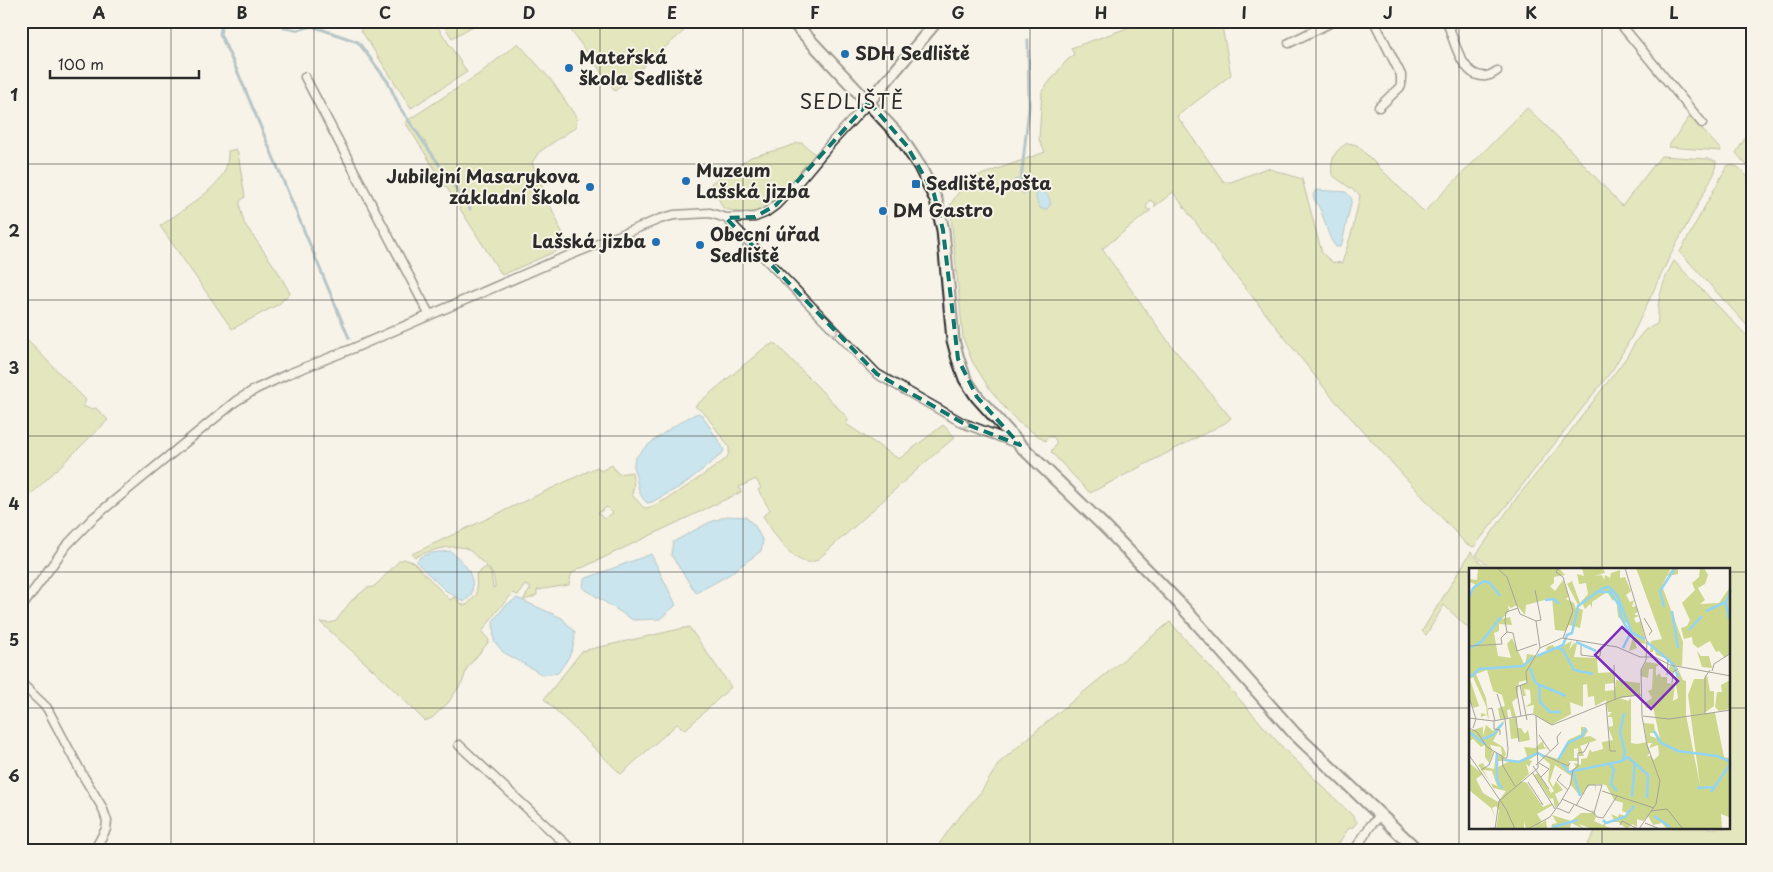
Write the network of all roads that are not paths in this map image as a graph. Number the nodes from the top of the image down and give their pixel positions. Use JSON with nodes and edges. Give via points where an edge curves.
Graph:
{"nodes":[{"id":1,"x":792,"y":21,"type":"edge"},
{"id":2,"x":937,"y":21,"type":"edge"},
{"id":3,"x":1334,"y":21,"type":"edge"},
{"id":4,"x":1374,"y":21,"type":"edge"},
{"id":5,"x":1447,"y":21,"type":"edge"},
{"id":6,"x":1618,"y":21,"type":"edge"},
{"id":7,"x":1289,"y":43,"type":"dead end"},
{"id":8,"x":1497,"y":71,"type":"dead end"},
{"id":9,"x":305,"y":78,"type":"dead end"},
{"id":10,"x":869,"y":102,"type":"junction"},
{"id":11,"x":1379,"y":107,"type":"dead end"},
{"id":12,"x":1702,"y":123,"type":"dead end"},
{"id":13,"x":726,"y":218,"type":"junction"},
{"id":14,"x":429,"y":314,"type":"junction"},
{"id":15,"x":1020,"y":445,"type":"junction"},
{"id":16,"x":21,"y":608,"type":"edge"},
{"id":17,"x":21,"y":683,"type":"edge"},
{"id":18,"x":459,"y":745,"type":"dead end"},
{"id":19,"x":1380,"y":816,"type":"junction"},
{"id":20,"x":94,"y":851,"type":"edge"},
{"id":21,"x":573,"y":851,"type":"edge"},
{"id":22,"x":1354,"y":851,"type":"edge"},
{"id":23,"x":1418,"y":851,"type":"edge"}],
"edges":[{"from":1,"to":10,"type":"main road"},
{"from":2,"to":10,"type":"street"},
{"from":3,"to":7,"type":"street"},
{"from":4,"to":11,"type":"street","via":[[1401,75],[1401,86]]},
{"from":5,"to":8,"type":"street","via":[[1466,68],[1475,75],[1486,76]]},
{"from":6,"to":12,"type":"street"},
{"from":9,"to":14,"type":"street"},
{"from":10,"to":13,"type":"street","via":[[776,205],[755,217]]},
{"from":10,"to":15,"type":"main road","via":[[907,146],[934,194],[943,230],[953,340],[965,379],[984,407]]},
{"from":13,"to":14,"type":"street","via":[[710,213],[660,218]]},
{"from":13,"to":15,"type":"street","one_way":true,"via":[[877,374],[963,423]]},
{"from":14,"to":16,"type":"street","via":[[270,382],[229,406],[84,527],[61,552]]},
{"from":15,"to":19,"type":"main road","via":[[1160,582],[1294,733]]},
{"from":17,"to":20,"type":"street","via":[[47,708],[102,807],[108,821]]},
{"from":18,"to":21,"type":"street"},
{"from":19,"to":22,"type":"street"},
{"from":19,"to":23,"type":"main road"}]}
